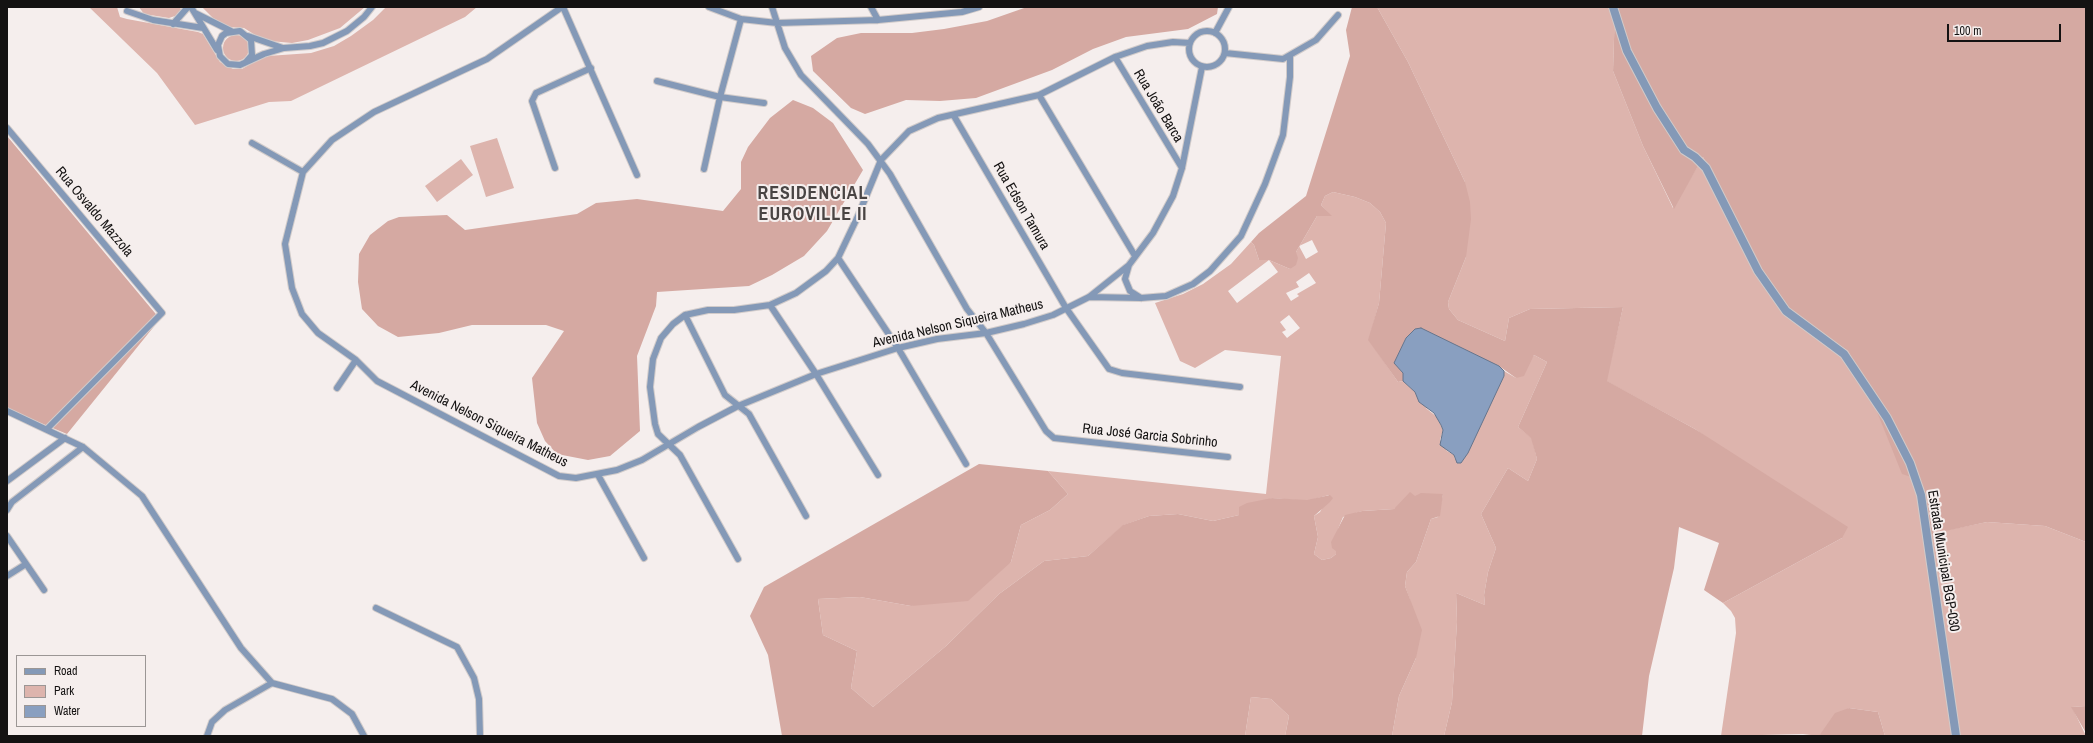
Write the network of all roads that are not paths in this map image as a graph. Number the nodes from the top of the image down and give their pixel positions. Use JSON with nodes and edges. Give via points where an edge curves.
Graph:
{"nodes":[{"id":1,"x":188,"y":7,"type":"edge"},
{"id":2,"x":191,"y":7,"type":"edge"},
{"id":3,"x":562,"y":7,"type":"edge"},
{"id":4,"x":709,"y":7,"type":"edge"},
{"id":5,"x":772,"y":7,"type":"edge"},
{"id":6,"x":872,"y":7,"type":"edge"},
{"id":7,"x":979,"y":7,"type":"edge"},
{"id":8,"x":1229,"y":7,"type":"edge"},
{"id":9,"x":1613,"y":7,"type":"edge"},
{"id":10,"x":373,"y":8,"type":"edge"},
{"id":11,"x":961,"y":9,"type":"edge"},
{"id":12,"x":127,"y":11,"type":"dead end"},
{"id":13,"x":195,"y":13,"type":"junction"},
{"id":14,"x":1338,"y":15,"type":"dead end"},
{"id":15,"x":741,"y":19,"type":"junction"},
{"id":16,"x":878,"y":20,"type":"junction"},
{"id":17,"x":777,"y":23,"type":"junction"},
{"id":18,"x":173,"y":24,"type":"junction"},
{"id":19,"x":203,"y":28,"type":"junction"},
{"id":20,"x":231,"y":31,"type":"junction"},
{"id":21,"x":1215,"y":33,"type":"junction"},
{"id":22,"x":248,"y":36,"type":"junction"},
{"id":23,"x":1190,"y":43,"type":"junction"},
{"id":24,"x":284,"y":48,"type":"junction"},
{"id":25,"x":218,"y":50,"type":"junction"},
{"id":26,"x":1225,"y":53,"type":"junction"},
{"id":27,"x":1290,"y":56,"type":"junction"},
{"id":28,"x":1115,"y":57,"type":"junction"},
{"id":29,"x":246,"y":62,"type":"junction"},
{"id":30,"x":1202,"y":67,"type":"junction"},
{"id":31,"x":591,"y":68,"type":"junction"},
{"id":32,"x":657,"y":81,"type":"dead end"},
{"id":33,"x":1039,"y":95,"type":"junction"},
{"id":34,"x":720,"y":97,"type":"junction"},
{"id":35,"x":764,"y":103,"type":"dead end"},
{"id":36,"x":954,"y":116,"type":"junction"},
{"id":37,"x":7,"y":128,"type":"edge"},
{"id":38,"x":252,"y":143,"type":"dead end"},
{"id":39,"x":881,"y":160,"type":"junction"},
{"id":40,"x":555,"y":168,"type":"dead end"},
{"id":41,"x":1182,"y":168,"type":"junction"},
{"id":42,"x":704,"y":169,"type":"dead end"},
{"id":43,"x":303,"y":172,"type":"junction"},
{"id":44,"x":637,"y":175,"type":"dead end"},
{"id":45,"x":1135,"y":256,"type":"junction"},
{"id":46,"x":838,"y":258,"type":"junction"},
{"id":47,"x":1129,"y":265,"type":"junction"},
{"id":48,"x":1089,"y":297,"type":"junction"},
{"id":49,"x":1141,"y":298,"type":"junction"},
{"id":50,"x":770,"y":305,"type":"junction"},
{"id":51,"x":1066,"y":308,"type":"junction"},
{"id":52,"x":685,"y":315,"type":"junction"},
{"id":53,"x":986,"y":334,"type":"junction"},
{"id":54,"x":898,"y":348,"type":"junction"},
{"id":55,"x":356,"y":360,"type":"junction"},
{"id":56,"x":816,"y":374,"type":"junction"},
{"id":57,"x":1240,"y":387,"type":"dead end"},
{"id":58,"x":337,"y":388,"type":"dead end"},
{"id":59,"x":738,"y":406,"type":"junction"},
{"id":60,"x":7,"y":411,"type":"edge"},
{"id":61,"x":47,"y":429,"type":"junction"},
{"id":62,"x":65,"y":438,"type":"junction"},
{"id":63,"x":667,"y":445,"type":"junction"},
{"id":64,"x":83,"y":447,"type":"junction"},
{"id":65,"x":1228,"y":457,"type":"dead end"},
{"id":66,"x":966,"y":464,"type":"dead end"},
{"id":67,"x":598,"y":475,"type":"junction"},
{"id":68,"x":878,"y":475,"type":"dead end"},
{"id":69,"x":7,"y":481,"type":"edge"},
{"id":70,"x":7,"y":510,"type":"edge"},
{"id":71,"x":806,"y":516,"type":"dead end"},
{"id":72,"x":7,"y":536,"type":"edge"},
{"id":73,"x":644,"y":558,"type":"dead end"},
{"id":74,"x":738,"y":559,"type":"dead end"},
{"id":75,"x":26,"y":564,"type":"junction"},
{"id":76,"x":7,"y":576,"type":"edge"},
{"id":77,"x":44,"y":590,"type":"dead end"},
{"id":78,"x":376,"y":608,"type":"dead end"},
{"id":79,"x":272,"y":683,"type":"junction"},
{"id":80,"x":207,"y":736,"type":"edge"},
{"id":81,"x":364,"y":736,"type":"edge"},
{"id":82,"x":480,"y":736,"type":"edge"},
{"id":83,"x":1956,"y":736,"type":"edge"}],
"edges":[{"from":1,"to":18,"type":"street"},
{"from":2,"to":13,"type":"street"},
{"from":3,"to":31,"type":"street"},
{"from":3,"to":43,"type":"street","name":"Avenida Nelson Siqueira Matheus","via":[[487,59],[374,112],[332,140]]},
{"from":4,"to":15,"type":"street"},
{"from":5,"to":17,"type":"street","name":"Rua José Garcia Sobrinho"},
{"from":6,"to":16,"type":"street"},
{"from":7,"to":11,"type":"street"},
{"from":8,"to":21,"type":"street"},
{"from":9,"to":83,"type":"street","name":"Estrada Municipal BGP-030","via":[[1627,51],[1656,108],[1684,150],[1706,168],[1755,266],[1786,311],[1844,354],[1887,418],[1910,463],[1921,495]]},
{"from":10,"to":24,"type":"street","via":[[347,31],[323,43]]},
{"from":11,"to":16,"type":"street"},
{"from":12,"to":18,"type":"street"},
{"from":13,"to":19,"type":"street"},
{"from":13,"to":20,"type":"street"},
{"from":14,"to":27,"type":"street","via":[[1316,40]]},
{"from":15,"to":17,"type":"street"},
{"from":15,"to":34,"type":"street"},
{"from":16,"to":17,"type":"street"},
{"from":17,"to":39,"type":"street","name":"Rua José Garcia Sobrinho","via":[[785,48],[801,75]]},
{"from":18,"to":19,"type":"street"},
{"from":19,"to":25,"type":"street"},
{"from":20,"to":22,"type":"street","via":[[240,31]]},
{"from":20,"to":25,"type":"street","via":[[219,40]]},
{"from":21,"to":23,"type":"street","via":[[1203,31]]},
{"from":21,"to":26,"type":"street","via":[[1222,39]]},
{"from":22,"to":24,"type":"street"},
{"from":22,"to":29,"type":"street","via":[[253,50]]},
{"from":23,"to":28,"type":"street","via":[[1173,42],[1147,46]]},
{"from":23,"to":30,"type":"street","via":[[1190,55]]},
{"from":24,"to":29,"type":"street"},
{"from":25,"to":29,"type":"street","via":[[223,61],[228,64],[234,66]]},
{"from":26,"to":27,"type":"street","via":[[1283,60]]},
{"from":26,"to":30,"type":"street","via":[[1219,63]]},
{"from":27,"to":49,"type":"street","via":[[1283,135],[1265,184],[1241,236],[1210,271],[1193,284],[1166,296]]},
{"from":28,"to":33,"type":"street"},
{"from":28,"to":41,"type":"street","name":"Rua João Barca"},
{"from":30,"to":41,"type":"street","name":"Avenida Nelson Siqueira Matheus"},
{"from":31,"to":40,"type":"street","via":[[536,93],[532,101]]},
{"from":31,"to":44,"type":"street"},
{"from":32,"to":34,"type":"street"},
{"from":33,"to":36,"type":"street"},
{"from":33,"to":45,"type":"street"},
{"from":34,"to":35,"type":"street"},
{"from":34,"to":42,"type":"street"},
{"from":36,"to":39,"type":"street","via":[[938,118],[909,131]]},
{"from":36,"to":51,"type":"street","name":"Rua Edson Tamura"},
{"from":37,"to":61,"type":"street","name":"Rua Osvaldo Mazzola","via":[[162,313]]},
{"from":38,"to":43,"type":"street"},
{"from":39,"to":46,"type":"street"},
{"from":39,"to":53,"type":"street","name":"Rua José Garcia Sobrinho","via":[[967,309]]},
{"from":41,"to":45,"type":"street","name":"Avenida Nelson Siqueira Matheus","via":[[1173,196],[1153,233]]},
{"from":43,"to":55,"type":"street","name":"Avenida Nelson Siqueira Matheus","via":[[285,244],[292,288],[302,314],[318,333]]},
{"from":45,"to":47,"type":"street","name":"Avenida Nelson Siqueira Matheus"},
{"from":46,"to":50,"type":"street","via":[[826,272],[811,283]]},
{"from":46,"to":54,"type":"street"},
{"from":47,"to":48,"type":"street","name":"Avenida Nelson Siqueira Matheus"},
{"from":47,"to":49,"type":"street","via":[[1125,279],[1130,291]]},
{"from":48,"to":49,"type":"street"},
{"from":48,"to":51,"type":"street","name":"Avenida Nelson Siqueira Matheus"},
{"from":50,"to":52,"type":"street","via":[[734,310],[708,310]]},
{"from":50,"to":56,"type":"street"},
{"from":51,"to":53,"type":"street","name":"Avenida Nelson Siqueira Matheus","via":[[1053,315]]},
{"from":51,"to":57,"type":"street","name":"Rua Edson Tamura","via":[[1109,369],[1122,373]]},
{"from":52,"to":59,"type":"street","via":[[725,395]]},
{"from":52,"to":63,"type":"street","via":[[672,324],[661,338],[653,358],[650,387],[655,424],[658,434]]},
{"from":53,"to":54,"type":"street","name":"Avenida Nelson Siqueira Matheus","via":[[938,339]]},
{"from":53,"to":65,"type":"street","name":"Rua José Garcia Sobrinho","via":[[1046,431],[1054,438]]},
{"from":54,"to":56,"type":"street","name":"Avenida Nelson Siqueira Matheus"},
{"from":54,"to":66,"type":"street"},
{"from":55,"to":58,"type":"street"},
{"from":55,"to":67,"type":"street","name":"Avenida Nelson Siqueira Matheus","via":[[377,381],[559,476],[576,478]]},
{"from":56,"to":59,"type":"street","name":"Avenida Nelson Siqueira Matheus"},
{"from":56,"to":68,"type":"street"},
{"from":59,"to":63,"type":"street","name":"Avenida Nelson Siqueira Matheus"},
{"from":59,"to":71,"type":"street","via":[[749,414]]},
{"from":60,"to":61,"type":"street"},
{"from":61,"to":62,"type":"street"},
{"from":62,"to":64,"type":"street"},
{"from":62,"to":69,"type":"street"},
{"from":63,"to":67,"type":"street","name":"Avenida Nelson Siqueira Matheus","via":[[642,460]]},
{"from":63,"to":74,"type":"street","via":[[680,455]]},
{"from":64,"to":70,"type":"street","via":[[12,502]]},
{"from":64,"to":79,"type":"street","via":[[142,496],[241,648]]},
{"from":67,"to":73,"type":"street"},
{"from":72,"to":75,"type":"street"},
{"from":75,"to":76,"type":"street"},
{"from":75,"to":77,"type":"street"},
{"from":78,"to":82,"type":"street","via":[[457,647],[474,678],[479,699]]},
{"from":79,"to":80,"type":"street","via":[[225,710],[212,722]]},
{"from":79,"to":81,"type":"street","via":[[332,699],[352,714]]}]}
